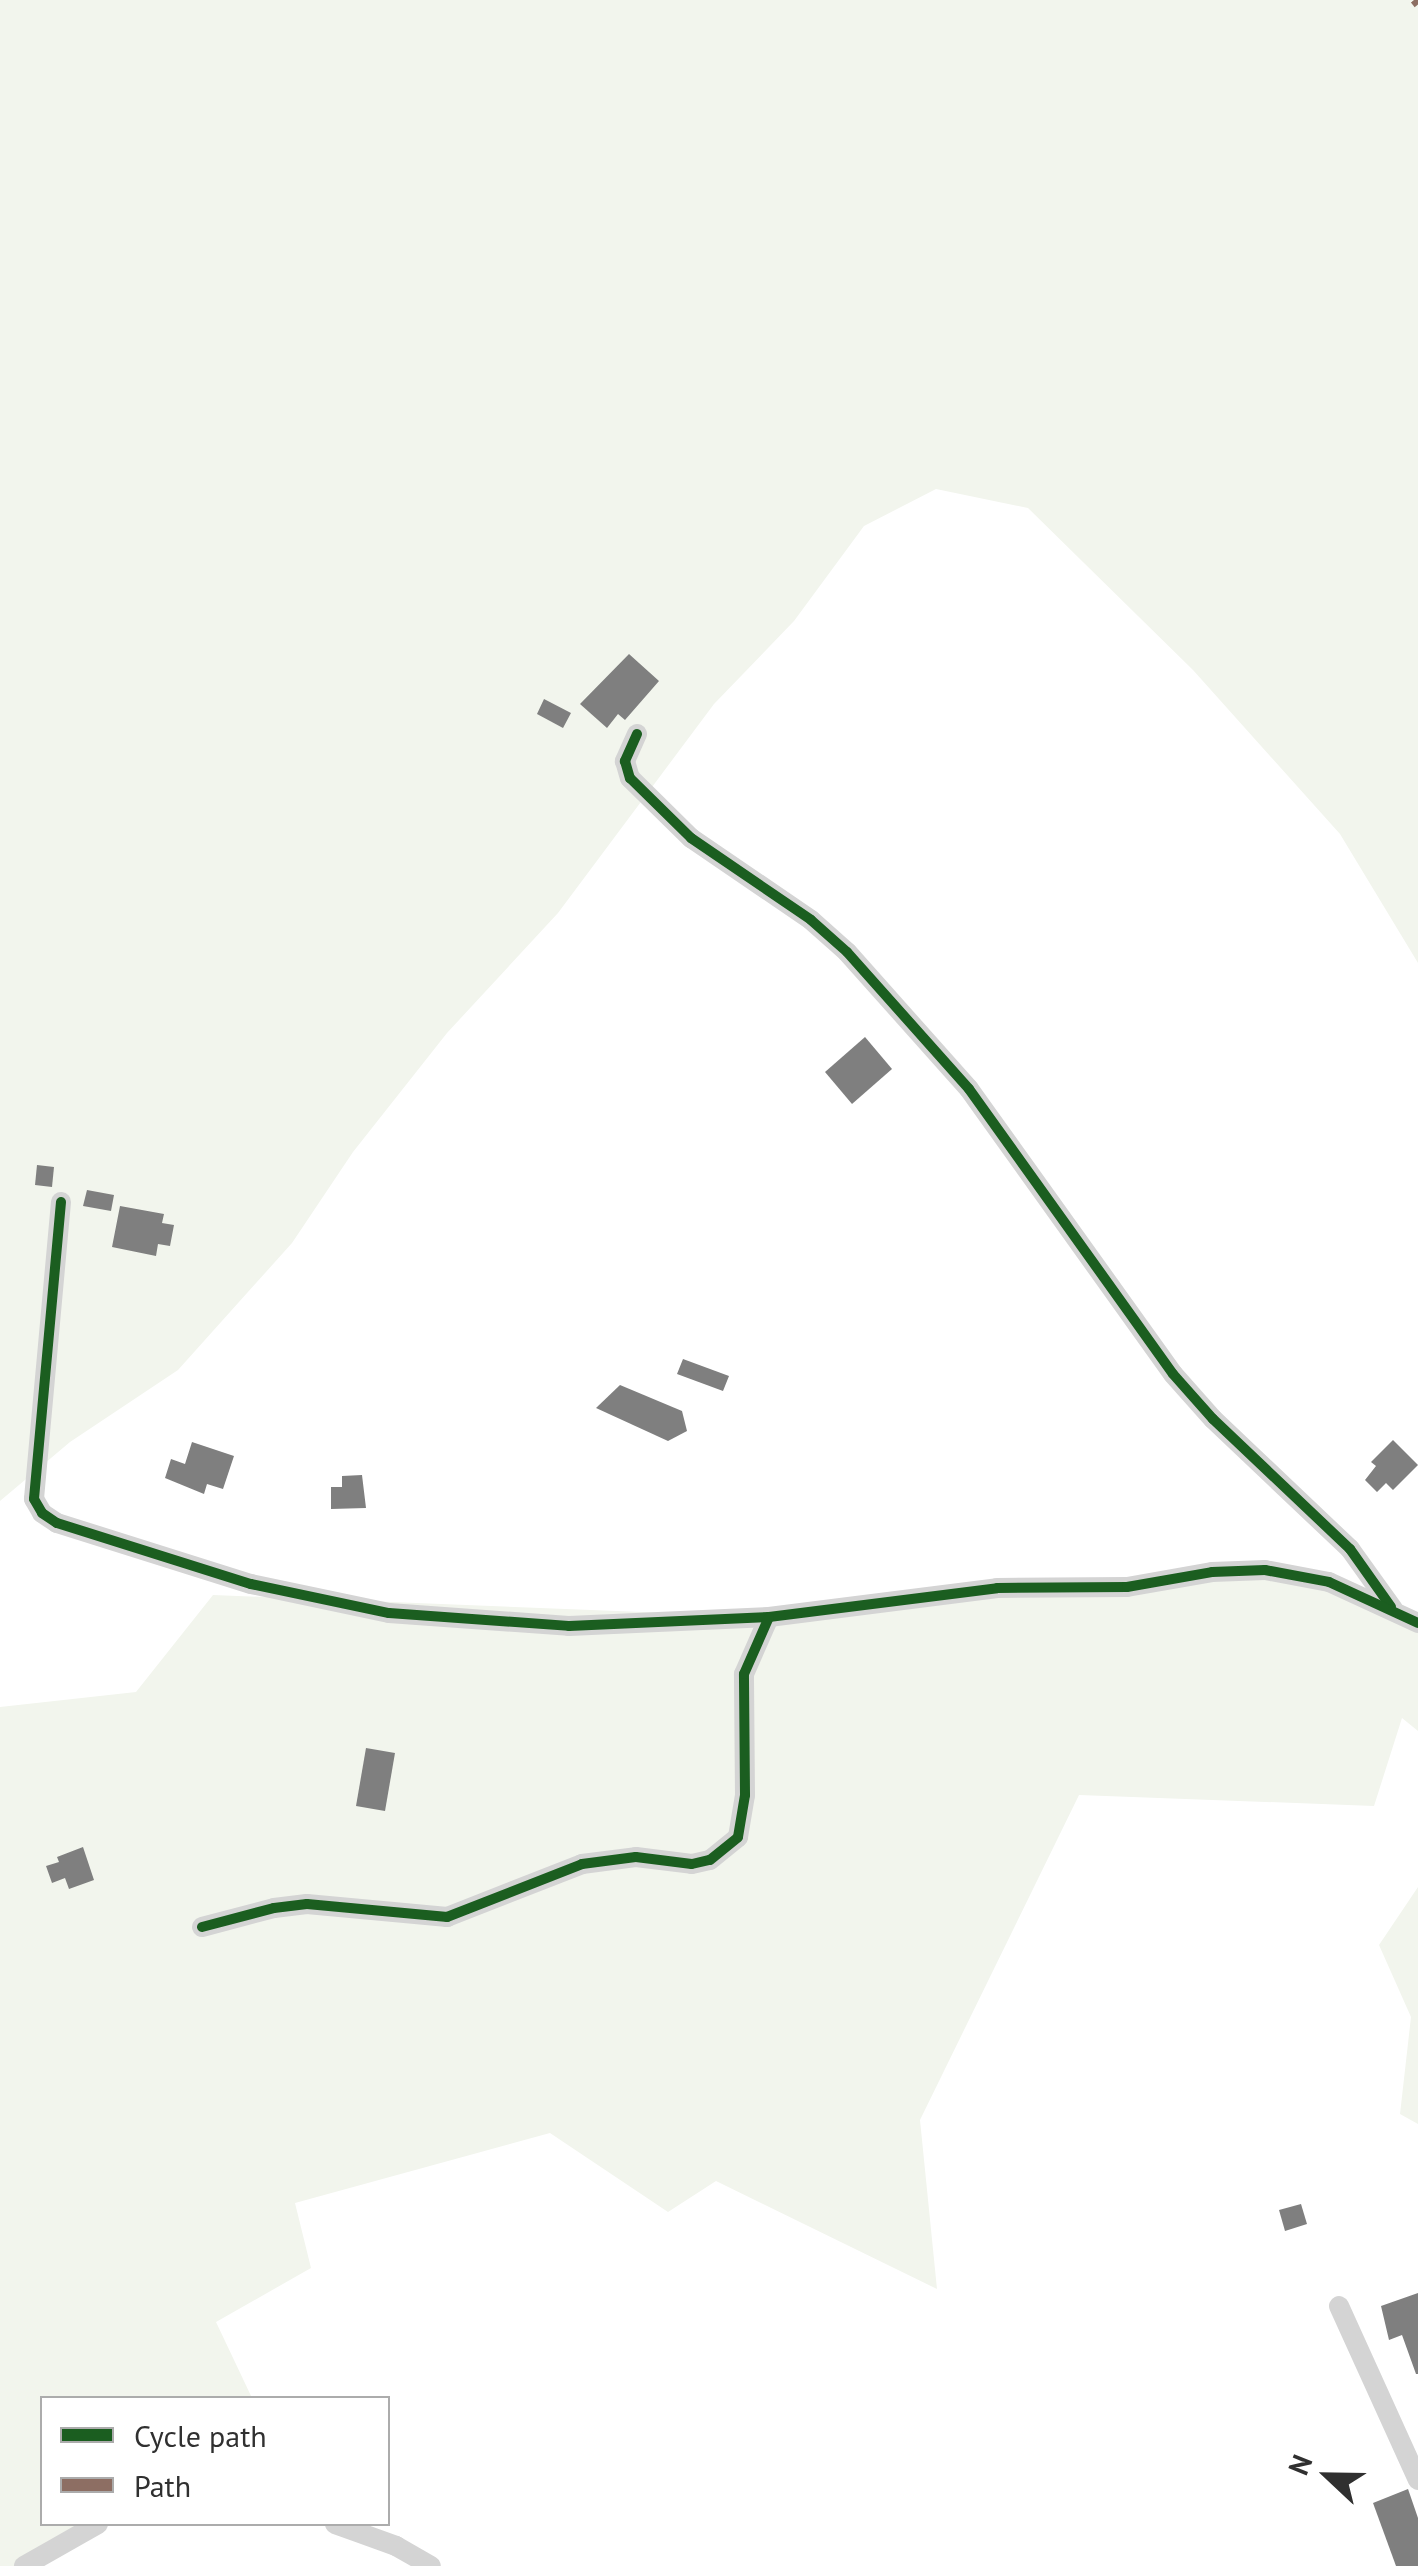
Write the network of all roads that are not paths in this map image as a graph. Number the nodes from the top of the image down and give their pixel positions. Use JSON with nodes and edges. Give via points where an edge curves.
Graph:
{"nodes":[{"id":1,"x":637,"y":734,"type":"dead end"},
{"id":2,"x":62,"y":1202,"type":"dead end"},
{"id":3,"x":1394,"y":1611,"type":"junction"},
{"id":4,"x":769,"y":1617,"type":"junction"},
{"id":5,"x":1418,"y":1624,"type":"edge"},
{"id":6,"x":202,"y":1927,"type":"dead end"},
{"id":7,"x":1339,"y":2306,"type":"dead end"},
{"id":8,"x":1418,"y":2480,"type":"edge"},
{"id":9,"x":94,"y":2526,"type":"edge"},
{"id":10,"x":340,"y":2526,"type":"edge"},
{"id":11,"x":24,"y":2566,"type":"edge"},
{"id":12,"x":431,"y":2566,"type":"edge"}],
"edges":[{"from":1,"to":3,"type":"street","via":[[625,761],[630,778],[692,838],[848,952],[969,1089],[1174,1374],[1350,1550]]},
{"from":2,"to":4,"type":"street","via":[[34,1500],[57,1523],[251,1584],[390,1613],[569,1626]]},
{"from":3,"to":4,"type":"street","via":[[1329,1582],[1265,1570],[1127,1588],[997,1588]]},
{"from":3,"to":5,"type":"street"},
{"from":4,"to":6,"type":"street","via":[[744,1674],[745,1794],[738,1837],[710,1860],[636,1857],[582,1864],[447,1918],[307,1904]]},
{"from":7,"to":8,"type":"street"},
{"from":9,"to":11,"type":"street"},
{"from":10,"to":12,"type":"street"}]}
